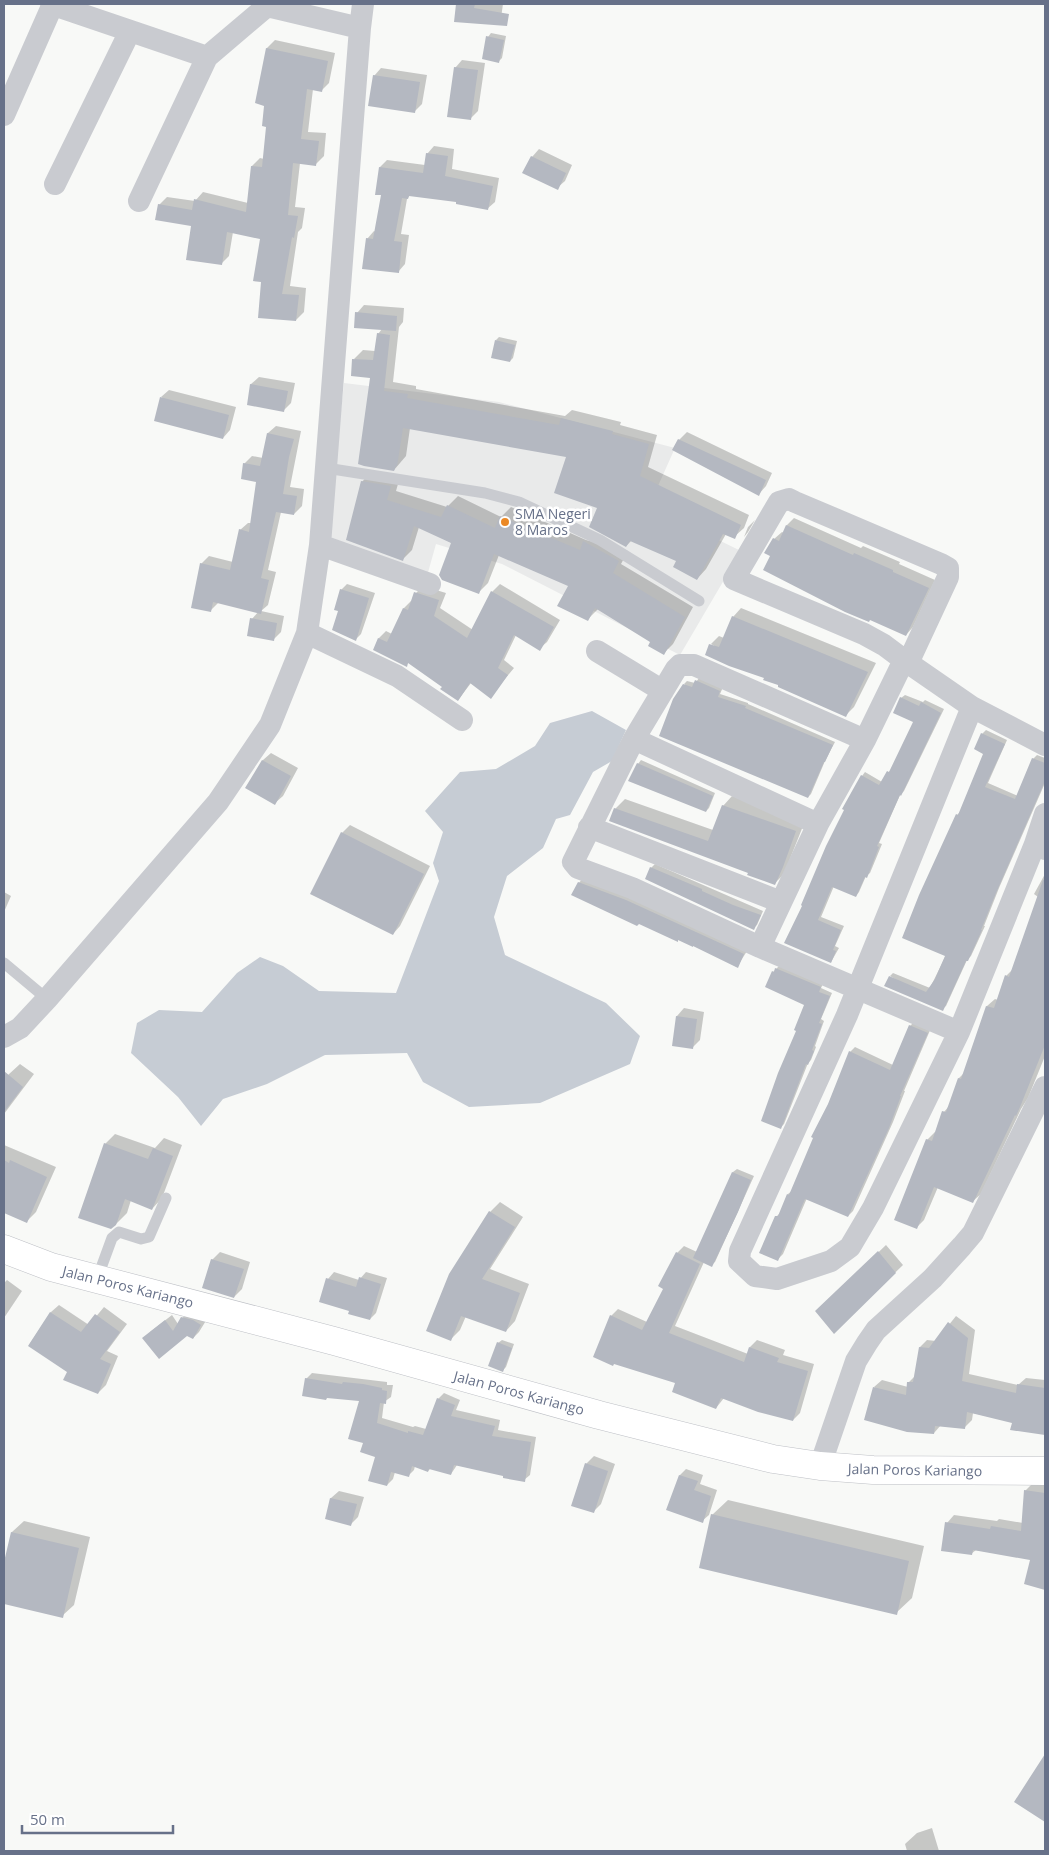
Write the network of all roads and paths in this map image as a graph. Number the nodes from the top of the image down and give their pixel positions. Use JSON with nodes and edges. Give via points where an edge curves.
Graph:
{"nodes":[{"id":1,"x":52,"y":4,"type":"edge"},
{"id":2,"x":364,"y":4,"type":"edge"},
{"id":3,"x":360,"y":28,"type":"junction"},
{"id":4,"x":130,"y":31,"type":"junction"},
{"id":5,"x":207,"y":57,"type":"junction"},
{"id":6,"x":4,"y":115,"type":"edge"},
{"id":7,"x":55,"y":184,"type":"dead end"},
{"id":8,"x":139,"y":200,"type":"dead end"},
{"id":9,"x":326,"y":468,"type":"junction"},
{"id":10,"x":320,"y":545,"type":"junction"},
{"id":11,"x":430,"y":584,"type":"dead end"},
{"id":12,"x":699,"y":601,"type":"dead end"},
{"id":13,"x":307,"y":634,"type":"junction"},
{"id":14,"x":597,"y":651,"type":"dead end"},
{"id":15,"x":906,"y":662,"type":"junction"},
{"id":16,"x":663,"y":691,"type":"junction"},
{"id":17,"x":972,"y":707,"type":"junction"},
{"id":18,"x":462,"y":720,"type":"dead end"},
{"id":19,"x":634,"y":739,"type":"junction"},
{"id":20,"x":865,"y":740,"type":"junction"},
{"id":21,"x":1045,"y":745,"type":"edge"},
{"id":22,"x":1045,"y":814,"type":"edge"},
{"id":23,"x":818,"y":824,"type":"junction"},
{"id":24,"x":589,"y":827,"type":"junction"},
{"id":25,"x":1040,"y":846,"type":"edge"},
{"id":26,"x":782,"y":902,"type":"junction"},
{"id":27,"x":760,"y":946,"type":"junction"},
{"id":28,"x":4,"y":963,"type":"edge"},
{"id":29,"x":857,"y":988,"type":"junction"},
{"id":30,"x":47,"y":999,"type":"junction"},
{"id":31,"x":959,"y":1032,"type":"junction"},
{"id":32,"x":4,"y":1037,"type":"edge"},
{"id":33,"x":1045,"y":1087,"type":"edge"},
{"id":34,"x":166,"y":1198,"type":"dead end"},
{"id":35,"x":4,"y":1249,"type":"edge"},
{"id":36,"x":97,"y":1279,"type":"junction"},
{"id":37,"x":820,"y":1466,"type":"junction"},
{"id":38,"x":1045,"y":1471,"type":"edge"}],
"edges":[{"from":1,"to":4,"type":"street"},
{"from":1,"to":6,"type":"street"},
{"from":2,"to":3,"type":"street"},
{"from":3,"to":5,"type":"street","via":[[267,6]]},
{"from":3,"to":9,"type":"street"},
{"from":4,"to":5,"type":"street"},
{"from":4,"to":7,"type":"street"},
{"from":5,"to":8,"type":"street"},
{"from":9,"to":10,"type":"street"},
{"from":9,"to":12,"type":"lane","via":[[485,493],[519,502],[600,540]]},
{"from":10,"to":11,"type":"street"},
{"from":10,"to":13,"type":"street"},
{"from":13,"to":18,"type":"street","via":[[398,676]]},
{"from":13,"to":30,"type":"street","via":[[270,725],[218,802]]},
{"from":14,"to":16,"type":"street"},
{"from":15,"to":15,"type":"street","via":[[864,634],[734,579],[779,502],[789,499],[948,568],[948,578]]},
{"from":15,"to":17,"type":"street"},
{"from":15,"to":20,"type":"street"},
{"from":16,"to":19,"type":"street"},
{"from":16,"to":20,"type":"street","via":[[680,665],[694,665]]},
{"from":17,"to":21,"type":"street"},
{"from":17,"to":29,"type":"street"},
{"from":19,"to":23,"type":"street"},
{"from":19,"to":24,"type":"street"},
{"from":20,"to":23,"type":"street"},
{"from":22,"to":25,"type":"street"},
{"from":23,"to":26,"type":"street"},
{"from":24,"to":26,"type":"street"},
{"from":24,"to":27,"type":"street","via":[[574,858],[578,868],[632,888]]},
{"from":25,"to":31,"type":"street"},
{"from":26,"to":27,"type":"street"},
{"from":27,"to":29,"type":"street"},
{"from":28,"to":30,"type":"lane"},
{"from":29,"to":31,"type":"street"},
{"from":29,"to":31,"type":"street","via":[[740,1250],[740,1261],[755,1276],[777,1279],[831,1261],[850,1246],[873,1208]]},
{"from":30,"to":32,"type":"street","via":[[20,1028]]},
{"from":33,"to":37,"type":"street","via":[[972,1232],[939,1272],[866,1343],[856,1361]]},
{"from":34,"to":36,"type":"lane","via":[[148,1237],[141,1239],[119,1232],[112,1238]]},
{"from":35,"to":36,"type":"main road","name":"Jalan Poros Kariango","via":[[51,1267]]},
{"from":36,"to":37,"type":"main road","name":"Jalan Poros Kariango","via":[[599,1415],[773,1459]]},
{"from":37,"to":38,"type":"main road","name":"Jalan Poros Kariango","via":[[873,1470]]}]}
